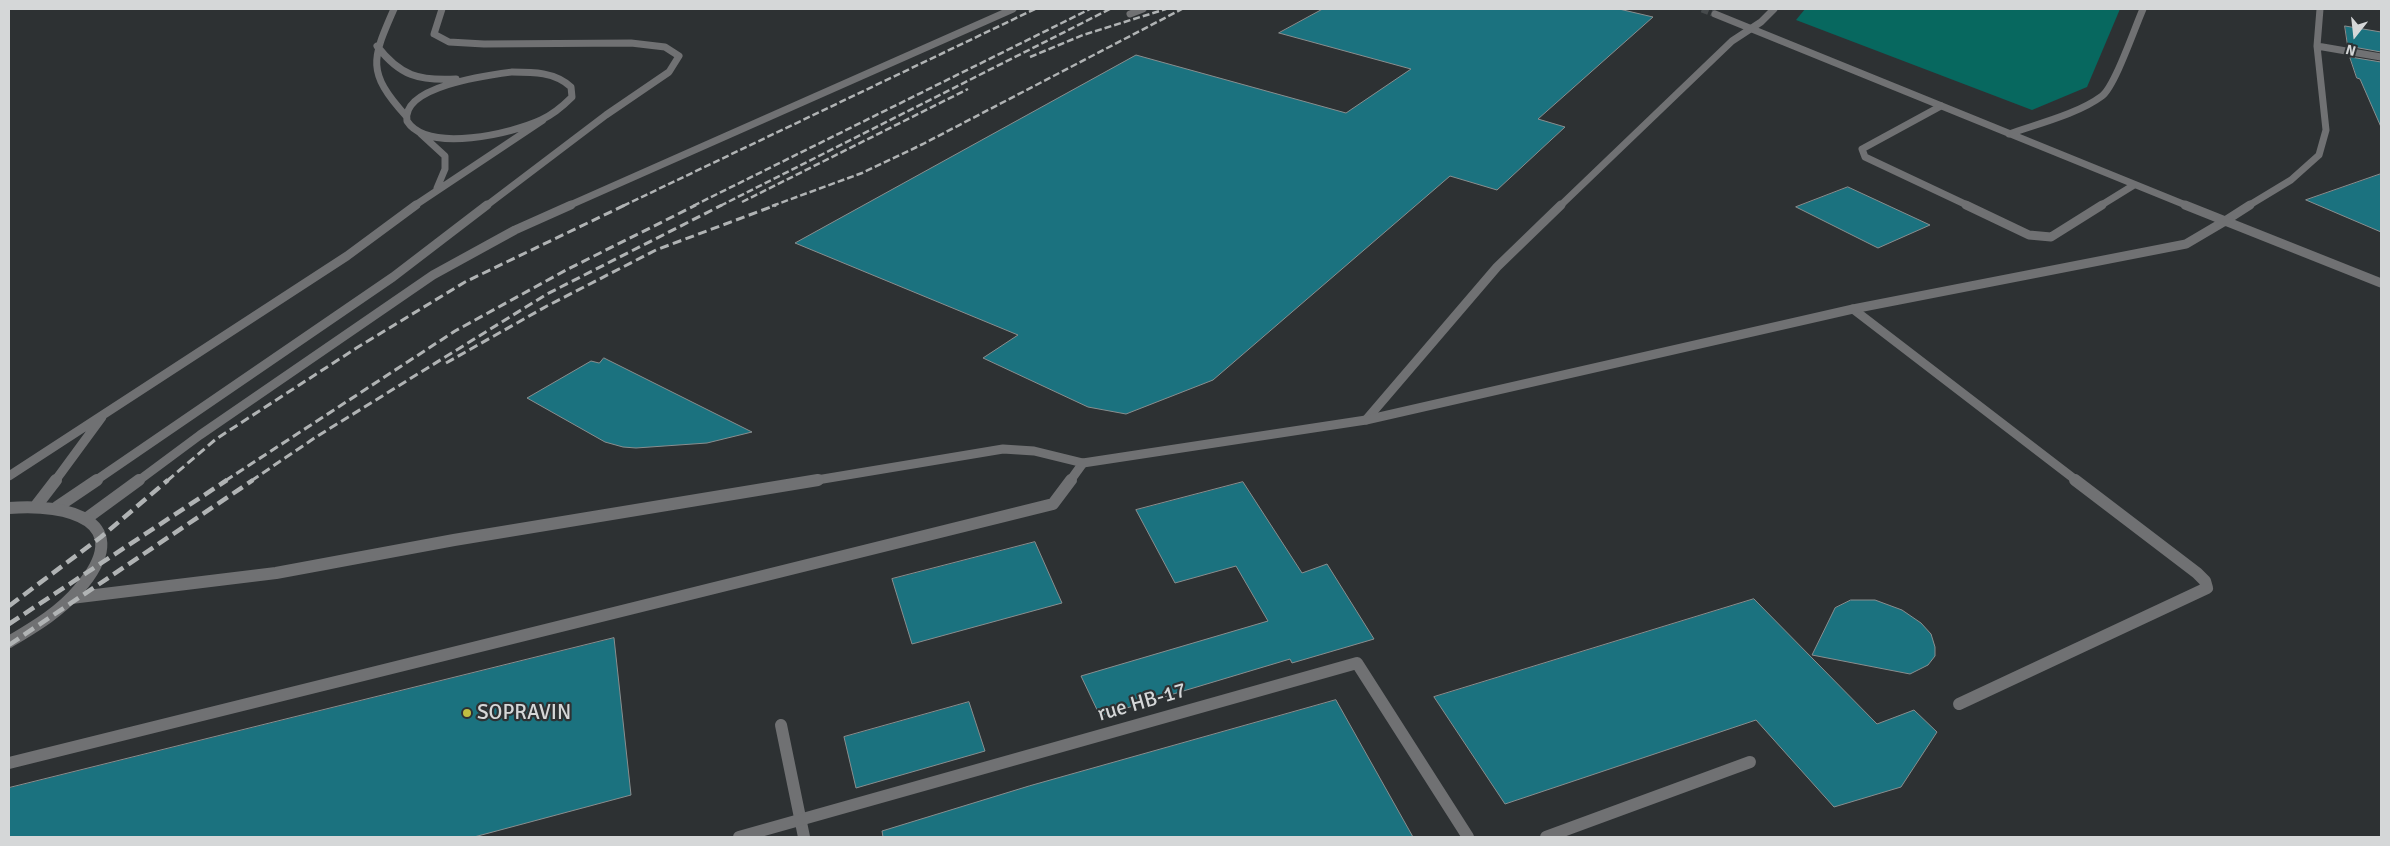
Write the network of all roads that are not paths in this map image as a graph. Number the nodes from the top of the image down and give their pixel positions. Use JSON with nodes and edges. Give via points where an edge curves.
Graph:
{"nodes":[{"id":1,"x":394,"y":9,"type":"edge"},
{"id":2,"x":442,"y":9,"type":"edge"},
{"id":3,"x":1013,"y":9,"type":"edge"},
{"id":4,"x":1143,"y":9,"type":"edge"},
{"id":5,"x":1774,"y":9,"type":"edge"},
{"id":6,"x":2143,"y":9,"type":"edge"},
{"id":7,"x":2320,"y":9,"type":"edge"},
{"id":8,"x":1130,"y":14,"type":"dead end"},
{"id":9,"x":1715,"y":14,"type":"dead end"},
{"id":10,"x":1751,"y":29,"type":"junction"},
{"id":11,"x":377,"y":46,"type":"junction"},
{"id":12,"x":2317,"y":46,"type":"junction"},
{"id":13,"x":2381,"y":58,"type":"edge"},
{"id":14,"x":481,"y":76,"type":"junction"},
{"id":15,"x":1941,"y":106,"type":"junction"},
{"id":16,"x":406,"y":116,"type":"junction"},
{"id":17,"x":543,"y":120,"type":"junction"},
{"id":18,"x":417,"y":131,"type":"junction"},
{"id":19,"x":2009,"y":134,"type":"junction"},
{"id":20,"x":2134,"y":185,"type":"junction"},
{"id":21,"x":435,"y":191,"type":"junction"},
{"id":22,"x":2225,"y":221,"type":"junction"},
{"id":23,"x":2381,"y":282,"type":"edge"},
{"id":24,"x":1853,"y":310,"type":"junction"},
{"id":25,"x":105,"y":412,"type":"junction"},
{"id":26,"x":1366,"y":420,"type":"junction"},
{"id":27,"x":1083,"y":463,"type":"junction"},
{"id":28,"x":9,"y":476,"type":"edge"},
{"id":29,"x":36,"y":506,"type":"junction"},
{"id":30,"x":57,"y":507,"type":"junction"},
{"id":31,"x":9,"y":508,"type":"edge"},
{"id":32,"x":87,"y":518,"type":"junction"},
{"id":33,"x":71,"y":598,"type":"junction"},
{"id":34,"x":9,"y":642,"type":"edge"},
{"id":35,"x":1959,"y":704,"type":"dead end"},
{"id":36,"x":782,"y":725,"type":"dead end"},
{"id":37,"x":1750,"y":762,"type":"dead end"},
{"id":38,"x":9,"y":763,"type":"edge"},
{"id":39,"x":801,"y":820,"type":"junction"},
{"id":40,"x":739,"y":837,"type":"edge"},
{"id":41,"x":804,"y":837,"type":"edge"},
{"id":42,"x":1468,"y":837,"type":"edge"},
{"id":43,"x":1546,"y":837,"type":"edge"}],
"edges":[{"from":1,"to":11,"type":"street"},
{"from":2,"to":30,"type":"street","via":[[434,34],[449,42],[631,43],[665,47],[679,56],[669,72],[606,115],[393,277]]},
{"from":3,"to":32,"type":"street","via":[[515,230],[432,275],[200,435]]},
{"from":4,"to":8,"type":"street"},
{"from":5,"to":10,"type":"street"},
{"from":6,"to":19,"type":"street","via":[[2103,95],[2080,108]]},
{"from":7,"to":12,"type":"street"},
{"from":9,"to":10,"type":"street"},
{"from":10,"to":15,"type":"street"},
{"from":10,"to":26,"type":"street","via":[[1732,41],[1496,267]]},
{"from":11,"to":14,"type":"street","via":[[396,69],[407,74],[446,79]]},
{"from":11,"to":16,"type":"street","via":[[376,66],[385,89]]},
{"from":12,"to":13,"type":"street"},
{"from":12,"to":22,"type":"street","via":[[2326,130],[2319,155],[2291,180]]},
{"from":14,"to":16,"type":"street","via":[[429,92],[413,104]]},
{"from":14,"to":17,"type":"street","via":[[535,73],[554,76],[567,83],[572,91],[568,102]]},
{"from":15,"to":19,"type":"street"},
{"from":15,"to":20,"type":"street","via":[[1862,149],[1865,157],[2029,235],[2051,237]]},
{"from":16,"to":18,"type":"street","via":[[408,124]]},
{"from":17,"to":18,"type":"street","via":[[518,129],[476,137],[436,136]]},
{"from":17,"to":21,"type":"street"},
{"from":18,"to":21,"type":"street","via":[[447,159],[446,171]]},
{"from":19,"to":20,"type":"street"},
{"from":20,"to":22,"type":"street"},
{"from":21,"to":25,"type":"street","via":[[347,256]]},
{"from":22,"to":23,"type":"street"},
{"from":22,"to":24,"type":"street","via":[[2186,244]]},
{"from":24,"to":26,"type":"street"},
{"from":24,"to":35,"type":"street","via":[[2197,573],[2207,588]]},
{"from":25,"to":28,"type":"street"},
{"from":25,"to":29,"type":"street"},
{"from":26,"to":27,"type":"street"},
{"from":27,"to":33,"type":"street","via":[[1034,451],[1003,449],[454,540],[276,573]]},
{"from":27,"to":38,"type":"street","via":[[1053,504]]},
{"from":29,"to":30,"type":"street"},
{"from":29,"to":31,"type":"street"},
{"from":30,"to":32,"type":"street"},
{"from":32,"to":33,"type":"street","via":[[96,526],[101,550],[86,581]]},
{"from":33,"to":34,"type":"street"},
{"from":36,"to":39,"type":"street"},
{"from":37,"to":43,"type":"street"},
{"from":39,"to":40,"type":"street","name":"rue HB-17"},
{"from":39,"to":41,"type":"street"},
{"from":39,"to":42,"type":"street","name":"rue HB-17","via":[[1357,663]]}]}
